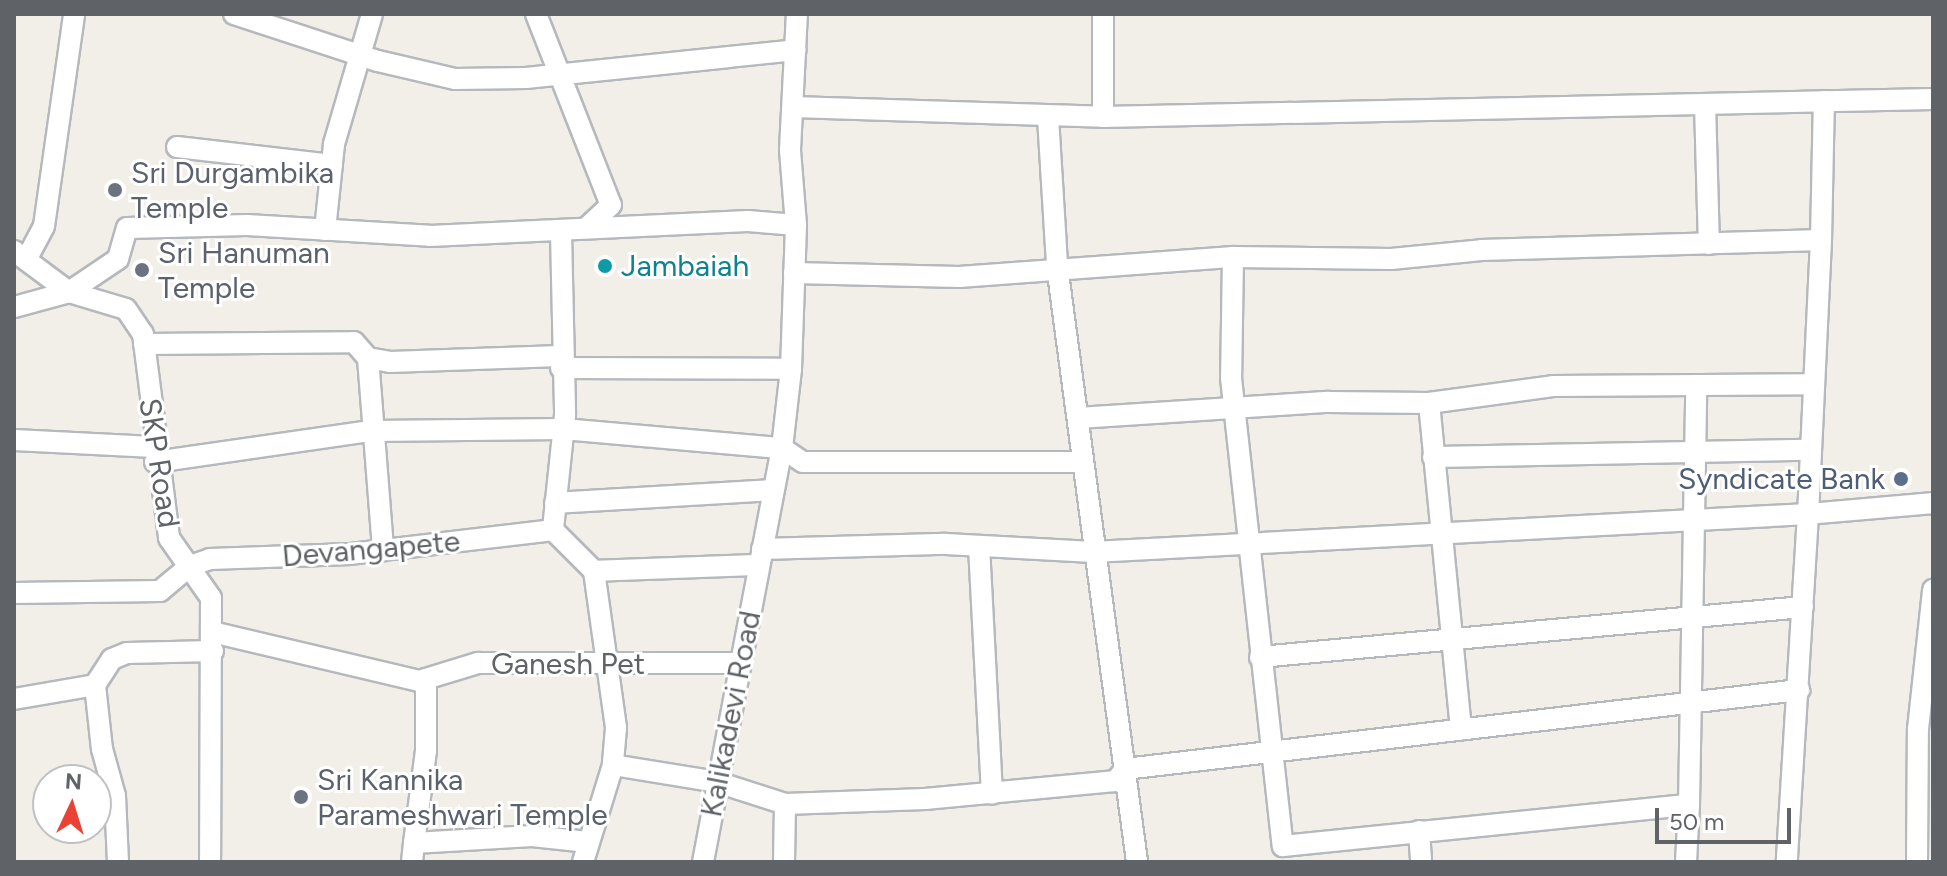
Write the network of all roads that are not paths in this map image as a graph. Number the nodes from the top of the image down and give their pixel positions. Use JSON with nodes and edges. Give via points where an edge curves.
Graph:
{"nodes":[{"id":1,"x":74,"y":14,"type":"edge"},
{"id":2,"x":234,"y":14,"type":"edge"},
{"id":3,"x":372,"y":14,"type":"edge"},
{"id":4,"x":536,"y":14,"type":"edge"},
{"id":5,"x":797,"y":14,"type":"edge"},
{"id":6,"x":1103,"y":14,"type":"edge"},
{"id":7,"x":796,"y":50,"type":"junction"},
{"id":8,"x":361,"y":56,"type":"junction"},
{"id":9,"x":557,"y":74,"type":"junction"},
{"id":10,"x":1933,"y":99,"type":"edge"},
{"id":11,"x":1824,"y":101,"type":"junction"},
{"id":12,"x":1705,"y":104,"type":"junction"},
{"id":13,"x":793,"y":107,"type":"junction"},
{"id":14,"x":1048,"y":117,"type":"junction"},
{"id":15,"x":1103,"y":117,"type":"junction"},
{"id":16,"x":177,"y":147,"type":"dead end"},
{"id":17,"x":332,"y":165,"type":"junction"},
{"id":18,"x":796,"y":225,"type":"junction"},
{"id":19,"x":587,"y":227,"type":"junction"},
{"id":20,"x":325,"y":230,"type":"junction"},
{"id":21,"x":561,"y":233,"type":"junction"},
{"id":22,"x":1821,"y":240,"type":"junction"},
{"id":23,"x":1709,"y":244,"type":"junction"},
{"id":24,"x":20,"y":256,"type":"edge"},
{"id":25,"x":1233,"y":257,"type":"junction"},
{"id":26,"x":1057,"y":266,"type":"junction"},
{"id":27,"x":794,"y":273,"type":"junction"},
{"id":28,"x":69,"y":292,"type":"junction"},
{"id":29,"x":14,"y":307,"type":"edge"},
{"id":30,"x":144,"y":344,"type":"junction"},
{"id":31,"x":368,"y":358,"type":"junction"},
{"id":32,"x":560,"y":362,"type":"junction"},
{"id":33,"x":791,"y":369,"type":"junction"},
{"id":34,"x":1811,"y":384,"type":"junction"},
{"id":35,"x":1696,"y":385,"type":"junction"},
{"id":36,"x":1429,"y":403,"type":"junction"},
{"id":37,"x":1236,"y":407,"type":"junction"},
{"id":38,"x":1078,"y":418,"type":"junction"},
{"id":39,"x":563,"y":429,"type":"junction"},
{"id":40,"x":371,"y":431,"type":"junction"},
{"id":41,"x":14,"y":440,"type":"edge"},
{"id":42,"x":782,"y":448,"type":"junction"},
{"id":43,"x":1695,"y":450,"type":"junction"},
{"id":44,"x":1810,"y":450,"type":"junction"},
{"id":45,"x":154,"y":455,"type":"junction"},
{"id":46,"x":1433,"y":457,"type":"junction"},
{"id":47,"x":1083,"y":462,"type":"junction"},
{"id":48,"x":773,"y":490,"type":"junction"},
{"id":49,"x":555,"y":503,"type":"junction"},
{"id":50,"x":1933,"y":503,"type":"edge"},
{"id":51,"x":1808,"y":514,"type":"junction"},
{"id":52,"x":1695,"y":517,"type":"junction"},
{"id":53,"x":553,"y":530,"type":"junction"},
{"id":54,"x":1440,"y":533,"type":"junction"},
{"id":55,"x":1248,"y":545,"type":"junction"},
{"id":56,"x":979,"y":546,"type":"junction"},
{"id":57,"x":383,"y":550,"type":"junction"},
{"id":58,"x":1093,"y":552,"type":"junction"},
{"id":59,"x":761,"y":557,"type":"junction"},
{"id":60,"x":190,"y":566,"type":"junction"},
{"id":61,"x":594,"y":571,"type":"junction"},
{"id":62,"x":1933,"y":590,"type":"edge"},
{"id":63,"x":14,"y":593,"type":"edge"},
{"id":64,"x":1803,"y":607,"type":"junction"},
{"id":65,"x":1693,"y":615,"type":"junction"},
{"id":66,"x":1452,"y":638,"type":"junction"},
{"id":67,"x":212,"y":642,"type":"junction"},
{"id":68,"x":1260,"y":657,"type":"junction"},
{"id":69,"x":607,"y":663,"type":"junction"},
{"id":70,"x":741,"y":663,"type":"junction"},
{"id":71,"x":426,"y":679,"type":"junction"},
{"id":72,"x":95,"y":685,"type":"junction"},
{"id":73,"x":1799,"y":690,"type":"junction"},
{"id":74,"x":14,"y":699,"type":"edge"},
{"id":75,"x":1689,"y":703,"type":"junction"},
{"id":76,"x":1461,"y":729,"type":"junction"},
{"id":77,"x":1273,"y":751,"type":"junction"},
{"id":78,"x":613,"y":765,"type":"junction"},
{"id":79,"x":1125,"y":769,"type":"junction"},
{"id":80,"x":717,"y":782,"type":"junction"},
{"id":81,"x":992,"y":794,"type":"junction"},
{"id":82,"x":785,"y":804,"type":"junction"},
{"id":83,"x":1689,"y":805,"type":"junction"},
{"id":84,"x":1419,"y":831,"type":"junction"},
{"id":85,"x":586,"y":852,"type":"edge"},
{"id":86,"x":413,"y":853,"type":"edge"},
{"id":87,"x":118,"y":862,"type":"edge"},
{"id":88,"x":203,"y":862,"type":"edge"},
{"id":89,"x":703,"y":862,"type":"edge"},
{"id":90,"x":784,"y":862,"type":"edge"},
{"id":91,"x":1137,"y":862,"type":"edge"},
{"id":92,"x":1421,"y":862,"type":"edge"},
{"id":93,"x":1686,"y":862,"type":"edge"},
{"id":94,"x":1787,"y":862,"type":"edge"},
{"id":95,"x":1917,"y":862,"type":"edge"}],
"edges":[{"from":1,"to":24,"type":"street","via":[[44,226]]},
{"from":2,"to":8,"type":"street"},
{"from":3,"to":8,"type":"street"},
{"from":4,"to":9,"type":"street"},
{"from":5,"to":7,"type":"street","name":"Kalikadevi Road"},
{"from":6,"to":15,"type":"street"},
{"from":7,"to":9,"type":"street"},
{"from":7,"to":13,"type":"street","name":"Kalikadevi Road"},
{"from":8,"to":9,"type":"street","via":[[455,79]]},
{"from":8,"to":17,"type":"street"},
{"from":9,"to":19,"type":"street","via":[[611,205]]},
{"from":10,"to":11,"type":"street"},
{"from":11,"to":12,"type":"street"},
{"from":11,"to":22,"type":"street"},
{"from":12,"to":15,"type":"street"},
{"from":12,"to":23,"type":"street"},
{"from":13,"to":14,"type":"street"},
{"from":13,"to":18,"type":"street","name":"Kalikadevi Road","via":[[790,150]]},
{"from":14,"to":15,"type":"street"},
{"from":14,"to":26,"type":"street"},
{"from":16,"to":17,"type":"street"},
{"from":17,"to":20,"type":"street"},
{"from":18,"to":19,"type":"street","via":[[748,221]]},
{"from":18,"to":27,"type":"street","name":"Kalikadevi Road"},
{"from":19,"to":21,"type":"street"},
{"from":20,"to":21,"type":"street","via":[[430,236],[559,227]]},
{"from":20,"to":28,"type":"street","via":[[247,225],[127,228],[118,259]]},
{"from":21,"to":32,"type":"street"},
{"from":22,"to":23,"type":"street"},
{"from":22,"to":34,"type":"street"},
{"from":23,"to":25,"type":"street","via":[[1482,250],[1391,259]]},
{"from":24,"to":28,"type":"street"},
{"from":25,"to":26,"type":"street"},
{"from":25,"to":37,"type":"street","via":[[1231,378]]},
{"from":26,"to":27,"type":"street","via":[[959,277]]},
{"from":26,"to":38,"type":"street"},
{"from":27,"to":33,"type":"street","name":"Kalikadevi Road"},
{"from":28,"to":29,"type":"street"},
{"from":28,"to":30,"type":"street","name":"SKP Road","via":[[126,309]]},
{"from":30,"to":31,"type":"street","via":[[354,342]]},
{"from":30,"to":45,"type":"street","name":"SKP Road"},
{"from":31,"to":32,"type":"street"},
{"from":31,"to":40,"type":"street"},
{"from":32,"to":33,"type":"street"},
{"from":32,"to":39,"type":"street"},
{"from":33,"to":42,"type":"street","name":"Kalikadevi Road"},
{"from":34,"to":35,"type":"street"},
{"from":34,"to":44,"type":"street"},
{"from":35,"to":36,"type":"street","via":[[1553,386]]},
{"from":35,"to":43,"type":"street"},
{"from":36,"to":37,"type":"street"},
{"from":36,"to":46,"type":"street"},
{"from":37,"to":38,"type":"street"},
{"from":37,"to":55,"type":"street"},
{"from":38,"to":47,"type":"street"},
{"from":39,"to":40,"type":"street"},
{"from":39,"to":42,"type":"street"},
{"from":39,"to":49,"type":"street"},
{"from":40,"to":45,"type":"street"},
{"from":40,"to":57,"type":"street"},
{"from":41,"to":45,"type":"street"},
{"from":42,"to":47,"type":"street","via":[[803,462]]},
{"from":42,"to":48,"type":"street","name":"Kalikadevi Road"},
{"from":43,"to":44,"type":"street"},
{"from":43,"to":46,"type":"street"},
{"from":43,"to":52,"type":"street"},
{"from":44,"to":51,"type":"street"},
{"from":45,"to":60,"type":"street","name":"SKP Road","via":[[169,538]]},
{"from":46,"to":54,"type":"street"},
{"from":47,"to":58,"type":"street"},
{"from":48,"to":49,"type":"street"},
{"from":48,"to":59,"type":"street","name":"Kalikadevi Road"},
{"from":49,"to":53,"type":"street"},
{"from":50,"to":51,"type":"street"},
{"from":51,"to":52,"type":"street"},
{"from":51,"to":64,"type":"street"},
{"from":52,"to":54,"type":"street"},
{"from":52,"to":65,"type":"street"},
{"from":53,"to":57,"type":"street","name":"Devangapete"},
{"from":53,"to":61,"type":"street"},
{"from":54,"to":55,"type":"street"},
{"from":54,"to":66,"type":"street"},
{"from":55,"to":58,"type":"street"},
{"from":55,"to":68,"type":"street"},
{"from":56,"to":58,"type":"street"},
{"from":56,"to":59,"type":"street"},
{"from":56,"to":81,"type":"street"},
{"from":57,"to":60,"type":"street","name":"Devangapete","via":[[210,559]]},
{"from":58,"to":79,"type":"street"},
{"from":59,"to":61,"type":"street"},
{"from":59,"to":70,"type":"street","name":"Kalikadevi Road"},
{"from":60,"to":63,"type":"street","via":[[160,591]]},
{"from":60,"to":67,"type":"street","name":"SKP Road","via":[[211,598]]},
{"from":61,"to":69,"type":"street"},
{"from":62,"to":95,"type":"street","via":[[1918,729]]},
{"from":64,"to":65,"type":"street"},
{"from":64,"to":73,"type":"street"},
{"from":65,"to":66,"type":"street"},
{"from":65,"to":75,"type":"street"},
{"from":66,"to":68,"type":"street"},
{"from":66,"to":76,"type":"street"},
{"from":67,"to":71,"type":"street","name":"Ganesh Pet","via":[[286,645],[380,674]]},
{"from":67,"to":72,"type":"street","name":"Ganesh Pet","via":[[127,653],[112,659]]},
{"from":67,"to":88,"type":"street","name":"SKP Road"},
{"from":68,"to":77,"type":"street"},
{"from":69,"to":70,"type":"street","name":"Ganesh Pet"},
{"from":69,"to":71,"type":"street","name":"Ganesh Pet","via":[[478,663]]},
{"from":69,"to":78,"type":"street","via":[[616,728]]},
{"from":70,"to":80,"type":"street","name":"Kalikadevi Road"},
{"from":71,"to":86,"type":"street","via":[[426,750]]},
{"from":72,"to":74,"type":"street"},
{"from":72,"to":87,"type":"street","via":[[102,749],[115,796]]},
{"from":73,"to":75,"type":"street"},
{"from":73,"to":94,"type":"street"},
{"from":75,"to":76,"type":"street"},
{"from":75,"to":83,"type":"street"},
{"from":76,"to":77,"type":"street"},
{"from":77,"to":79,"type":"street"},
{"from":77,"to":84,"type":"street","via":[[1283,846]]},
{"from":78,"to":80,"type":"street"},
{"from":78,"to":85,"type":"street"},
{"from":79,"to":81,"type":"street","via":[[1116,781]]},
{"from":79,"to":91,"type":"street"},
{"from":80,"to":82,"type":"street"},
{"from":80,"to":89,"type":"street","name":"Kalikadevi Road"},
{"from":81,"to":82,"type":"street"},
{"from":82,"to":90,"type":"street"},
{"from":83,"to":84,"type":"street"},
{"from":83,"to":93,"type":"street"},
{"from":84,"to":92,"type":"street"},
{"from":85,"to":86,"type":"street","via":[[532,836]]}]}
